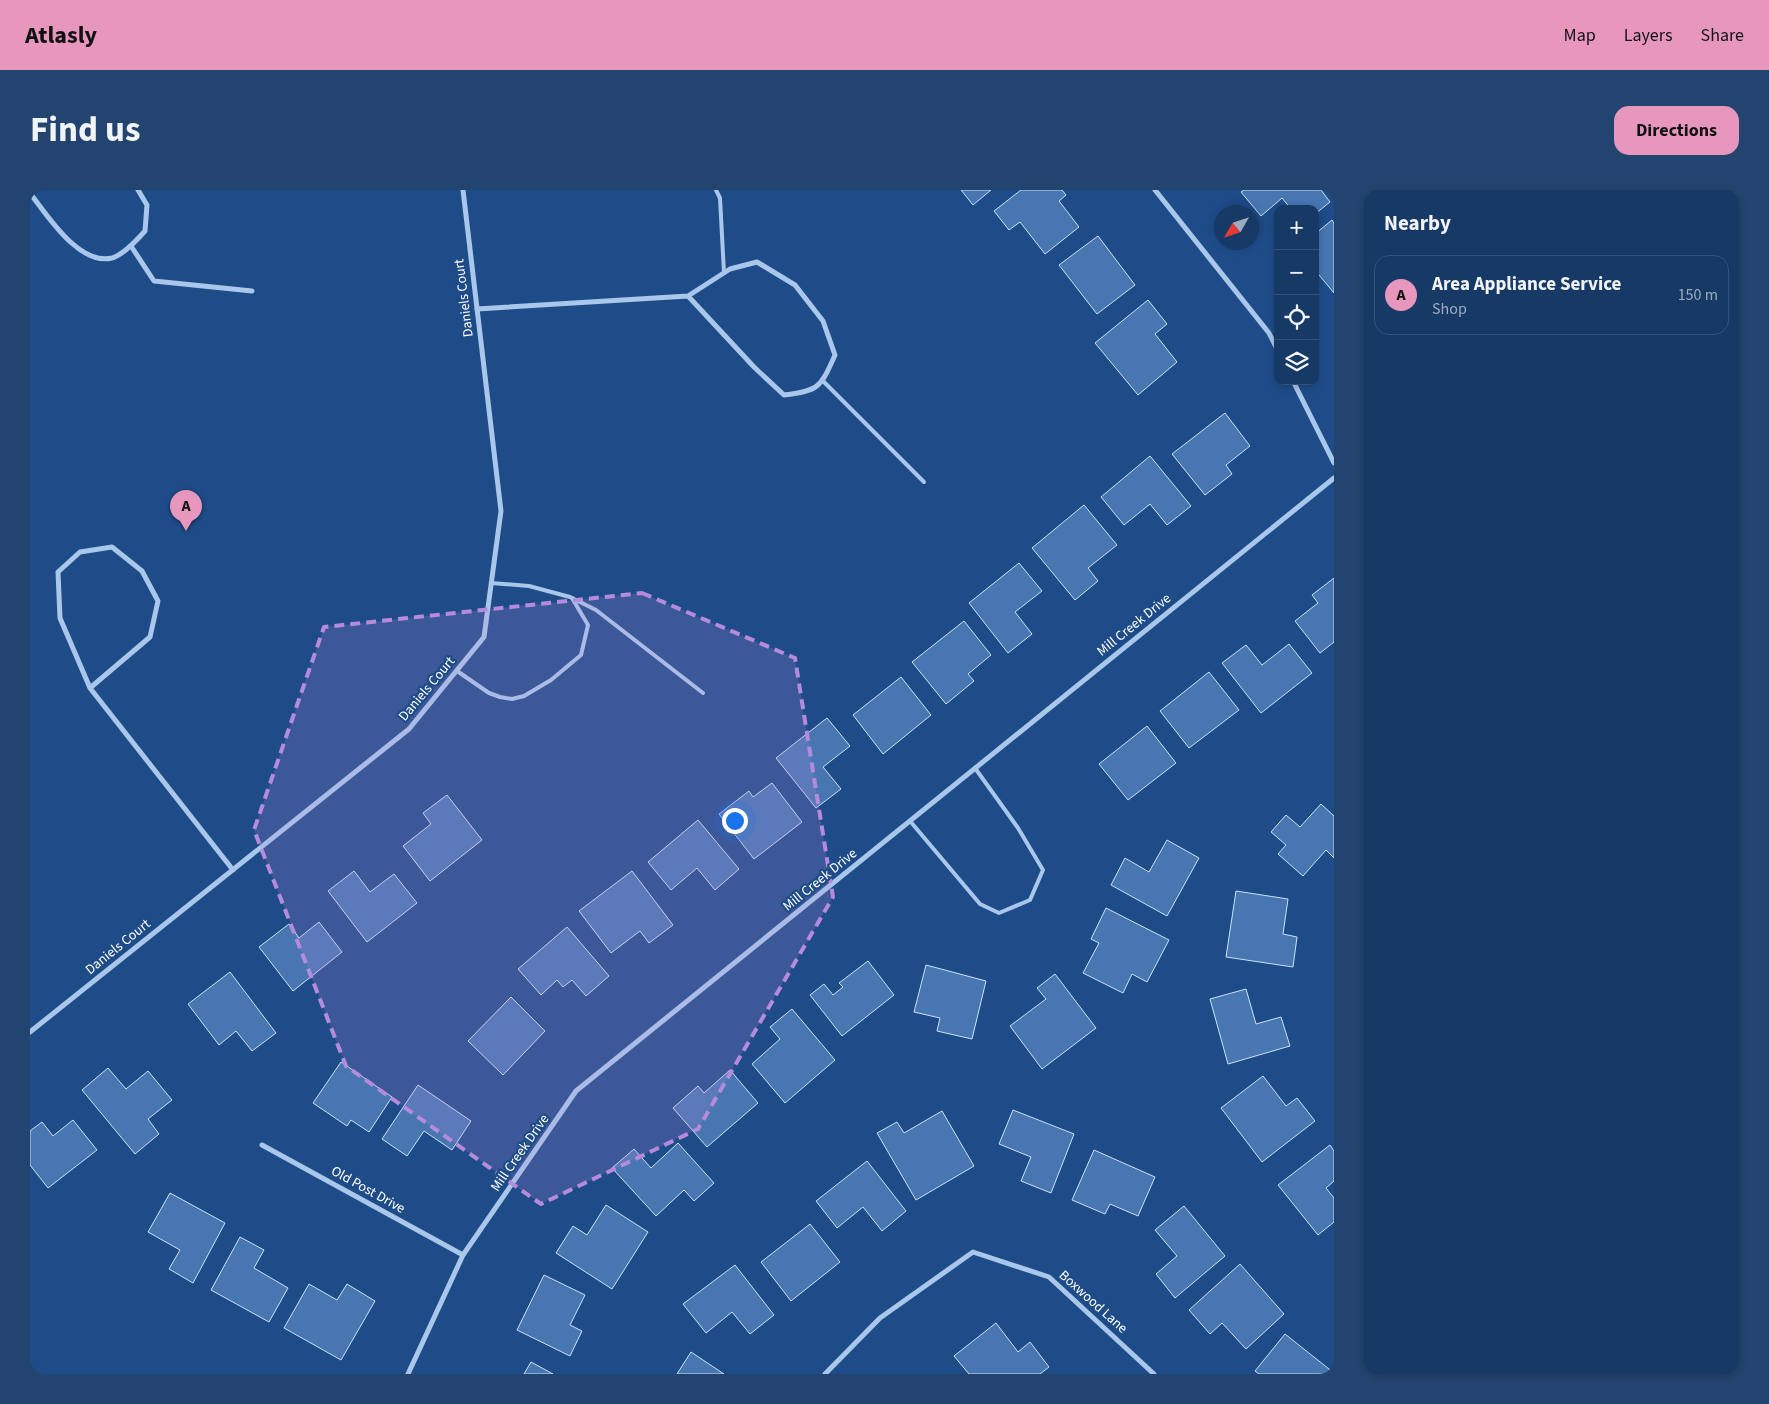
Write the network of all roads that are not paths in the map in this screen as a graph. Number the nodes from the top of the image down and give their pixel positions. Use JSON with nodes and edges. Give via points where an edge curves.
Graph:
{"nodes":[{"id":1,"x":138,"y":190,"type":"edge"},
{"id":2,"x":463,"y":190,"type":"edge"},
{"id":3,"x":716,"y":190,"type":"edge"},
{"id":4,"x":1155,"y":190,"type":"edge"},
{"id":5,"x":30,"y":193,"type":"edge"},
{"id":6,"x":131,"y":246,"type":"junction"},
{"id":7,"x":724,"y":273,"type":"junction"},
{"id":8,"x":252,"y":291,"type":"dead end"},
{"id":9,"x":688,"y":296,"type":"junction"},
{"id":10,"x":477,"y":309,"type":"junction"},
{"id":11,"x":1274,"y":343,"type":"edge"},
{"id":12,"x":823,"y":381,"type":"junction"},
{"id":13,"x":1295,"y":385,"type":"edge"},
{"id":14,"x":1334,"y":462,"type":"edge"},
{"id":15,"x":1334,"y":478,"type":"edge"},
{"id":16,"x":924,"y":482,"type":"dead end"},
{"id":17,"x":491,"y":583,"type":"junction"},
{"id":18,"x":570,"y":596,"type":"junction"},
{"id":19,"x":457,"y":671,"type":"junction"},
{"id":20,"x":90,"y":688,"type":"junction"},
{"id":21,"x":703,"y":693,"type":"dead end"},
{"id":22,"x":975,"y":768,"type":"junction"},
{"id":23,"x":910,"y":821,"type":"junction"},
{"id":24,"x":233,"y":870,"type":"junction"},
{"id":25,"x":30,"y":1032,"type":"edge"},
{"id":26,"x":262,"y":1145,"type":"dead end"},
{"id":27,"x":463,"y":1255,"type":"junction"},
{"id":28,"x":408,"y":1374,"type":"edge"},
{"id":29,"x":825,"y":1374,"type":"edge"},
{"id":30,"x":1154,"y":1374,"type":"edge"}],
"edges":[{"from":1,"to":6,"type":"street","via":[[147,205],[145,231]]},
{"from":2,"to":10,"type":"street","name":"Daniels Court"},
{"from":3,"to":7,"type":"lane","via":[[720,198]]},
{"from":4,"to":11,"type":"street"},
{"from":5,"to":6,"type":"street","via":[[69,241],[94,258],[112,258]]},
{"from":6,"to":8,"type":"street","via":[[154,281]]},
{"from":7,"to":9,"type":"street"},
{"from":7,"to":12,"type":"street","via":[[757,262],[795,285],[823,321],[835,355]]},
{"from":9,"to":10,"type":"street"},
{"from":9,"to":12,"type":"street","via":[[784,395],[806,392]]},
{"from":10,"to":17,"type":"street","name":"Daniels Court","via":[[501,510]]},
{"from":12,"to":16,"type":"lane"},
{"from":13,"to":14,"type":"street"},
{"from":15,"to":22,"type":"street","name":"Mill Creek Drive"},
{"from":17,"to":18,"type":"lane","via":[[529,586]]},
{"from":17,"to":19,"type":"street","name":"Daniels Court","via":[[484,637]]},
{"from":18,"to":19,"type":"lane","via":[[588,626],[581,655],[552,680],[512,699],[489,693]]},
{"from":18,"to":21,"type":"lane","via":[[596,610]]},
{"from":19,"to":24,"type":"street","name":"Daniels Court","via":[[409,729]]},
{"from":20,"to":20,"type":"street","via":[[150,637],[158,602],[142,571],[112,547],[80,552],[58,572],[60,618]]},
{"from":20,"to":24,"type":"street"},
{"from":22,"to":23,"type":"street","name":"Mill Creek Drive"},
{"from":22,"to":23,"type":"lane","via":[[1043,870],[1030,900],[999,913],[980,904]]},
{"from":23,"to":27,"type":"street","name":"Mill Creek Drive","via":[[576,1091]]},
{"from":24,"to":25,"type":"street","name":"Daniels Court"},
{"from":26,"to":27,"type":"street","name":"Old Post Drive"},
{"from":27,"to":28,"type":"street","name":"Mill Creek Drive"},
{"from":29,"to":30,"type":"street","name":"Boxwood Lane","via":[[880,1318],[973,1252],[1049,1277]]}]}
